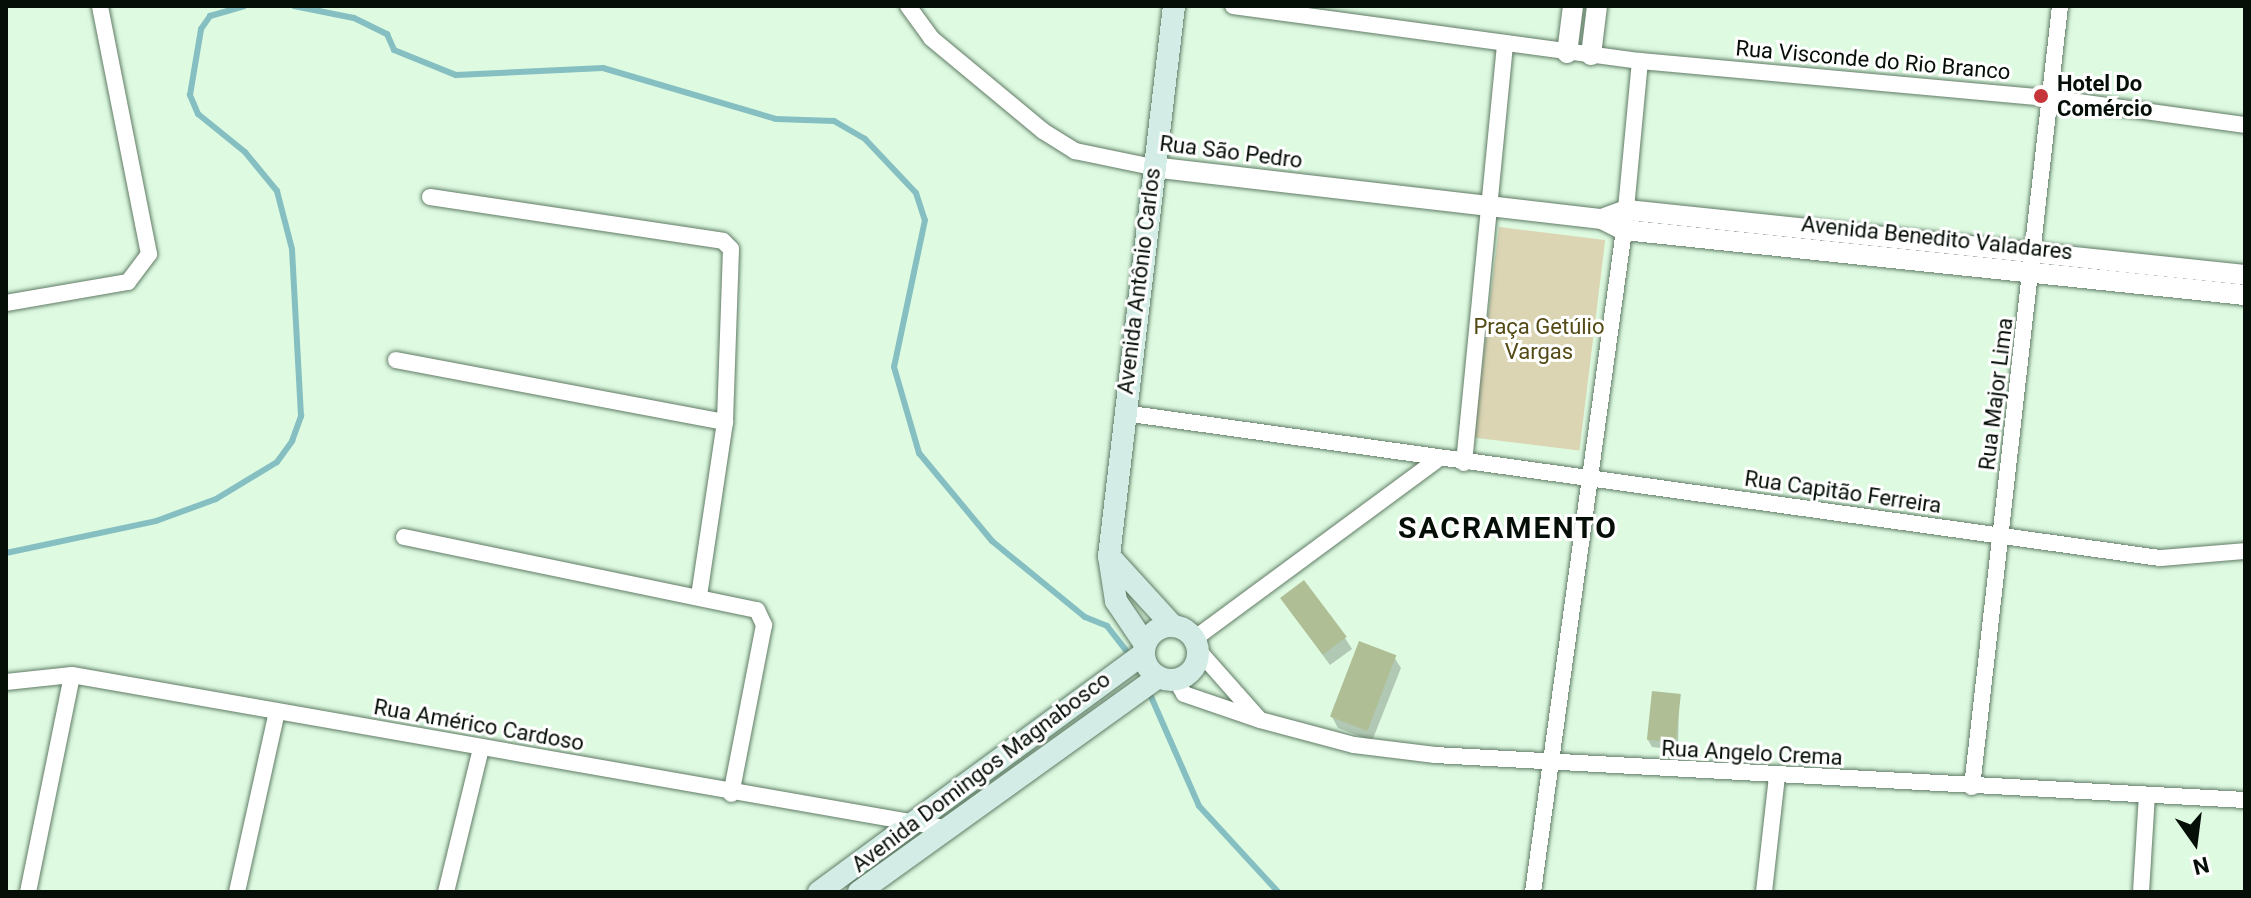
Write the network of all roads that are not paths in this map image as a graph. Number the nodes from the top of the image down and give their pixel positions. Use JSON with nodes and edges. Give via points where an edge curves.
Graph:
{"nodes":[{"id":1,"x":100,"y":6,"type":"edge"},
{"id":2,"x":908,"y":6,"type":"edge"},
{"id":3,"x":1174,"y":6,"type":"edge"},
{"id":4,"x":1233,"y":6,"type":"edge"},
{"id":5,"x":1573,"y":6,"type":"edge"},
{"id":6,"x":1597,"y":6,"type":"edge"},
{"id":7,"x":2060,"y":6,"type":"edge"},
{"id":8,"x":1505,"y":43,"type":"junction"},
{"id":9,"x":1567,"y":53,"type":"junction"},
{"id":10,"x":1591,"y":55,"type":"junction"},
{"id":11,"x":1640,"y":61,"type":"junction"},
{"id":12,"x":2050,"y":98,"type":"junction"},
{"id":13,"x":2245,"y":125,"type":"edge"},
{"id":14,"x":1152,"y":167,"type":"junction"},
{"id":15,"x":430,"y":197,"type":"dead end"},
{"id":16,"x":1489,"y":207,"type":"junction"},
{"id":17,"x":1626,"y":220,"type":"junction"},
{"id":18,"x":2033,"y":262,"type":"junction"},
{"id":19,"x":2245,"y":275,"type":"edge"},
{"id":20,"x":2245,"y":295,"type":"edge"},
{"id":21,"x":6,"y":303,"type":"edge"},
{"id":22,"x":396,"y":360,"type":"dead end"},
{"id":23,"x":1124,"y":413,"type":"junction"},
{"id":24,"x":725,"y":422,"type":"junction"},
{"id":25,"x":1435,"y":461,"type":"junction"},
{"id":26,"x":1464,"y":463,"type":"junction"},
{"id":27,"x":1586,"y":480,"type":"junction"},
{"id":28,"x":2002,"y":536,"type":"junction"},
{"id":29,"x":404,"y":537,"type":"dead end"},
{"id":30,"x":2245,"y":551,"type":"edge"},
{"id":31,"x":1109,"y":556,"type":"junction"},
{"id":32,"x":699,"y":595,"type":"junction"},
{"id":33,"x":1173,"y":626,"type":"junction"},
{"id":34,"x":1196,"y":645,"type":"junction"},
{"id":35,"x":1144,"y":649,"type":"junction"},
{"id":36,"x":72,"y":675,"type":"junction"},
{"id":37,"x":1167,"y":679,"type":"junction"},
{"id":38,"x":6,"y":682,"type":"edge"},
{"id":39,"x":277,"y":711,"type":"junction"},
{"id":40,"x":1260,"y":720,"type":"junction"},
{"id":41,"x":481,"y":748,"type":"junction"},
{"id":42,"x":1549,"y":763,"type":"junction"},
{"id":43,"x":1777,"y":777,"type":"junction"},
{"id":44,"x":1972,"y":787,"type":"junction"},
{"id":45,"x":731,"y":794,"type":"junction"},
{"id":46,"x":2147,"y":795,"type":"junction"},
{"id":47,"x":2245,"y":800,"type":"edge"},
{"id":48,"x":913,"y":824,"type":"junction"},
{"id":49,"x":944,"y":828,"type":"junction"},
{"id":50,"x":28,"y":892,"type":"edge"},
{"id":51,"x":237,"y":892,"type":"edge"},
{"id":52,"x":446,"y":892,"type":"edge"},
{"id":53,"x":819,"y":892,"type":"edge"},
{"id":54,"x":859,"y":892,"type":"edge"},
{"id":55,"x":1533,"y":892,"type":"edge"},
{"id":56,"x":1764,"y":892,"type":"edge"},
{"id":57,"x":2141,"y":892,"type":"edge"}],
"edges":[{"from":1,"to":21,"type":"street","via":[[149,254],[128,282]]},
{"from":2,"to":14,"type":"street","name":"Rua São Pedro","via":[[931,38],[1043,131],[1075,151]]},
{"from":3,"to":14,"type":"main road","name":"Avenida Antônio Carlos"},
{"from":4,"to":8,"type":"street","name":"Rua Visconde do Rio Branco"},
{"from":5,"to":9,"type":"street"},
{"from":6,"to":10,"type":"street"},
{"from":7,"to":12,"type":"street","name":"Rua Major Lima"},
{"from":8,"to":9,"type":"street","name":"Rua Visconde do Rio Branco"},
{"from":8,"to":16,"type":"street"},
{"from":9,"to":10,"type":"street","name":"Rua Visconde do Rio Branco"},
{"from":10,"to":11,"type":"street","name":"Rua Visconde do Rio Branco"},
{"from":11,"to":12,"type":"street","name":"Rua Visconde do Rio Branco"},
{"from":11,"to":17,"type":"street"},
{"from":12,"to":13,"type":"street","name":"Rua Visconde do Rio Branco"},
{"from":12,"to":18,"type":"street","name":"Rua Major Lima"},
{"from":14,"to":16,"type":"street","name":"Rua São Pedro"},
{"from":14,"to":23,"type":"main road","name":"Avenida Antônio Carlos"},
{"from":15,"to":24,"type":"street","via":[[723,241],[733,259]]},
{"from":16,"to":17,"type":"street","name":"Rua São Pedro"},
{"from":16,"to":26,"type":"street"},
{"from":17,"to":18,"type":"street","name":"Avenida Benedito Valadares"},
{"from":17,"to":27,"type":"street"},
{"from":18,"to":19,"type":"street","name":"Avenida Benedito Valadares"},
{"from":18,"to":20,"type":"street","name":"Avenida Benedito Valadares"},
{"from":18,"to":28,"type":"street","name":"Rua Major Lima"},
{"from":22,"to":24,"type":"street"},
{"from":23,"to":25,"type":"street","name":"Rua Capitão Ferreira"},
{"from":23,"to":31,"type":"main road","name":"Avenida Antônio Carlos"},
{"from":24,"to":32,"type":"street"},
{"from":25,"to":26,"type":"street","name":"Rua Capitão Ferreira"},
{"from":25,"to":34,"type":"street"},
{"from":26,"to":27,"type":"street","name":"Rua Capitão Ferreira"},
{"from":27,"to":28,"type":"street","name":"Rua Capitão Ferreira"},
{"from":27,"to":42,"type":"street"},
{"from":28,"to":30,"type":"street","name":"Rua Capitão Ferreira","via":[[2160,558]]},
{"from":28,"to":44,"type":"street","name":"Rua Major Lima"},
{"from":29,"to":32,"type":"street"},
{"from":31,"to":33,"type":"main road"},
{"from":31,"to":35,"type":"main road","name":"Avenida Antônio Carlos","via":[[1116,601]]},
{"from":32,"to":45,"type":"street","via":[[750,606],[764,625]]},
{"from":33,"to":34,"type":"main road"},
{"from":33,"to":35,"type":"main road","name":"Avenida Domingos Magnabosco"},
{"from":34,"to":37,"type":"main road","via":[[1195,666]]},
{"from":34,"to":40,"type":"street"},
{"from":35,"to":37,"type":"main road","name":"Avenida Antônio Carlos"},
{"from":35,"to":48,"type":"main road","name":"Avenida Domingos Magnabosco"},
{"from":36,"to":38,"type":"street","name":"Rua Américo Cardoso"},
{"from":36,"to":39,"type":"street","name":"Rua Américo Cardoso"},
{"from":36,"to":50,"type":"street"},
{"from":37,"to":40,"type":"street","name":"Rua Angelo Crema","via":[[1184,694]]},
{"from":37,"to":49,"type":"main road"},
{"from":39,"to":41,"type":"street","name":"Rua Américo Cardoso"},
{"from":39,"to":51,"type":"street"},
{"from":40,"to":42,"type":"street","name":"Rua Angelo Crema","via":[[1354,745]]},
{"from":41,"to":45,"type":"street","name":"Rua Américo Cardoso"},
{"from":41,"to":52,"type":"street"},
{"from":42,"to":43,"type":"street","name":"Rua Angelo Crema"},
{"from":42,"to":55,"type":"street"},
{"from":43,"to":44,"type":"street","name":"Rua Angelo Crema"},
{"from":43,"to":56,"type":"street"},
{"from":44,"to":46,"type":"street","name":"Rua Angelo Crema"},
{"from":45,"to":48,"type":"street","name":"Rua Américo Cardoso"},
{"from":46,"to":47,"type":"street","name":"Rua Angelo Crema"},
{"from":46,"to":57,"type":"street"},
{"from":48,"to":49,"type":"street","name":"Rua Américo Cardoso"},
{"from":48,"to":53,"type":"main road","name":"Avenida Domingos Magnabosco"},
{"from":49,"to":54,"type":"main road"}]}
